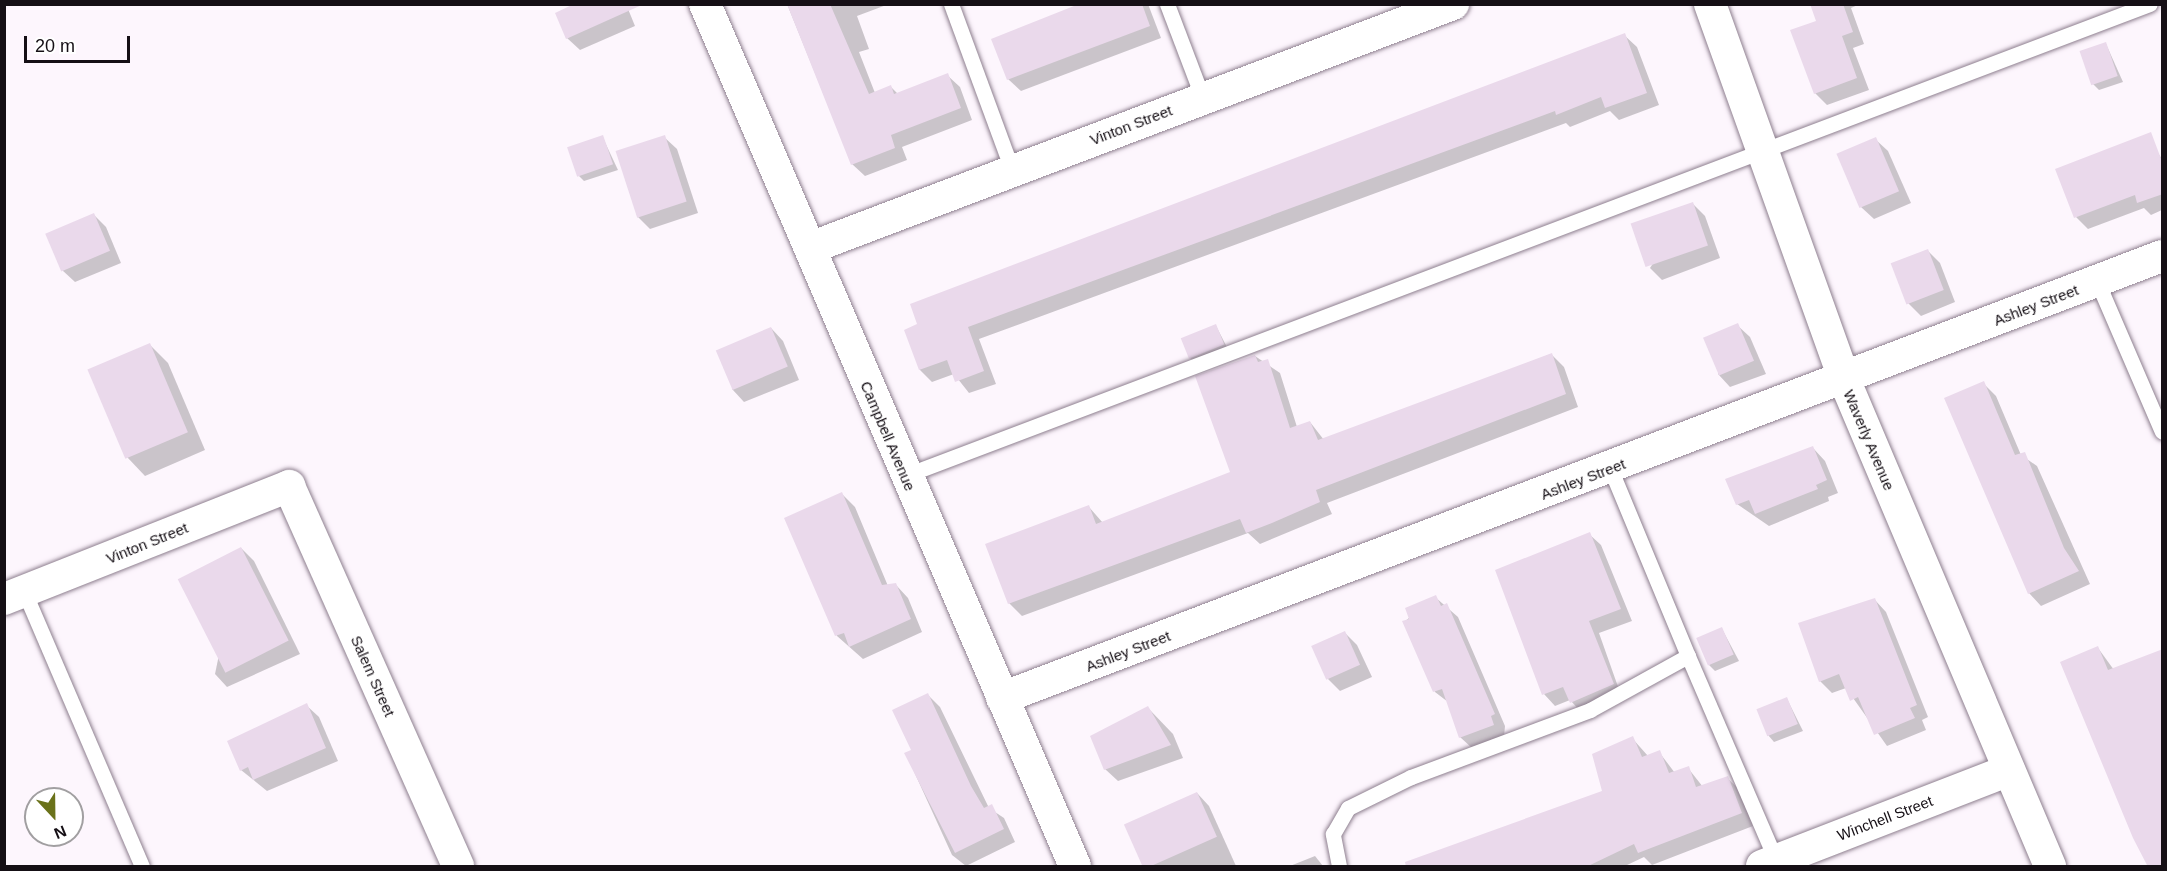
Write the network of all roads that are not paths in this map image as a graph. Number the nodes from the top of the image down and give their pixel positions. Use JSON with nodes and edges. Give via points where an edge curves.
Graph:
{"nodes":[{"id":1,"x":705,"y":4,"type":"edge"},
{"id":2,"x":951,"y":4,"type":"edge"},
{"id":3,"x":1167,"y":4,"type":"edge"},
{"id":4,"x":1453,"y":4,"type":"edge"},
{"id":5,"x":1710,"y":4,"type":"edge"},
{"id":6,"x":2150,"y":4,"type":"edge"},
{"id":7,"x":1419,"y":11,"type":"edge"},
{"id":8,"x":1203,"y":99,"type":"junction"},
{"id":9,"x":1764,"y":152,"type":"junction"},
{"id":10,"x":1012,"y":170,"type":"junction"},
{"id":11,"x":810,"y":248,"type":"junction"},
{"id":12,"x":2163,"y":256,"type":"edge"},
{"id":13,"x":2097,"y":281,"type":"junction"},
{"id":14,"x":1844,"y":379,"type":"junction"},
{"id":15,"x":2163,"y":432,"type":"edge"},
{"id":16,"x":1610,"y":468,"type":"junction"},
{"id":17,"x":904,"y":476,"type":"junction"},
{"id":18,"x":289,"y":486,"type":"joint"},
{"id":19,"x":14,"y":595,"type":"edge"},
{"id":20,"x":1688,"y":657,"type":"junction"},
{"id":21,"x":1002,"y":698,"type":"junction"},
{"id":22,"x":2009,"y":770,"type":"junction"},
{"id":23,"x":1772,"y":865,"type":"edge"},
{"id":24,"x":142,"y":867,"type":"edge"},
{"id":25,"x":458,"y":867,"type":"edge"},
{"id":26,"x":1075,"y":867,"type":"edge"},
{"id":27,"x":1339,"y":867,"type":"edge"},
{"id":28,"x":2050,"y":867,"type":"edge"}],
"edges":[{"from":1,"to":11,"type":"street","name":"Campbell Avenue"},
{"from":2,"to":10,"type":"lane"},
{"from":3,"to":8,"type":"lane"},
{"from":4,"to":7,"type":"street","name":"Vinton Street"},
{"from":5,"to":9,"type":"street","name":"Waverly Avenue"},
{"from":6,"to":9,"type":"lane"},
{"from":7,"to":8,"type":"street","name":"Vinton Street"},
{"from":8,"to":10,"type":"street","name":"Vinton Street"},
{"from":9,"to":14,"type":"street","name":"Waverly Avenue"},
{"from":9,"to":17,"type":"lane"},
{"from":10,"to":11,"type":"street","name":"Vinton Street"},
{"from":11,"to":17,"type":"street","name":"Campbell Avenue"},
{"from":12,"to":13,"type":"street","name":"Ashley Street"},
{"from":13,"to":14,"type":"street","name":"Ashley Street"},
{"from":13,"to":15,"type":"lane"},
{"from":14,"to":16,"type":"street","name":"Ashley Street"},
{"from":14,"to":22,"type":"street","name":"Waverly Avenue"},
{"from":16,"to":20,"type":"lane"},
{"from":16,"to":21,"type":"street","name":"Ashley Street"},
{"from":17,"to":21,"type":"street","name":"Campbell Avenue"},
{"from":18,"to":19,"type":"street","name":"Vinton Street"},
{"from":18,"to":25,"type":"street","name":"Salem Street"},
{"from":19,"to":24,"type":"lane"},
{"from":20,"to":23,"type":"lane"},
{"from":20,"to":27,"type":"lane","via":[[1590,710],[1411,777],[1348,808],[1333,834]]},
{"from":21,"to":26,"type":"street","name":"Campbell Avenue"},
{"from":22,"to":23,"type":"street","name":"Winchell Street"},
{"from":22,"to":28,"type":"street","name":"Waverly Avenue"}]}
